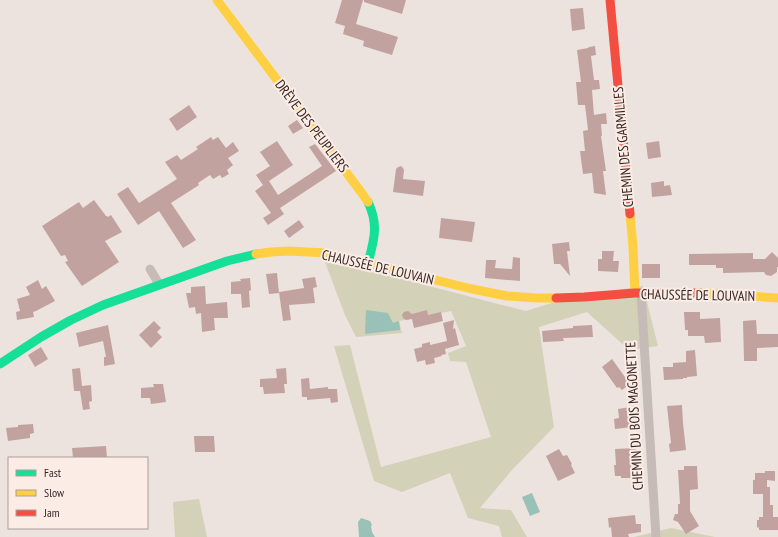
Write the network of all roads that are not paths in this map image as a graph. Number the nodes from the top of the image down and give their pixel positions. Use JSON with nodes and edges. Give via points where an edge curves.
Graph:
{"nodes":[{"id":1,"x":217,"y":0,"type":"edge"},
{"id":2,"x":610,"y":0,"type":"edge"},
{"id":3,"x":368,"y":263,"type":"junction"},
{"id":4,"x":150,"y":269,"type":"dead end"},
{"id":5,"x":159,"y":284,"type":"junction"},
{"id":6,"x":638,"y":293,"type":"junction"},
{"id":7,"x":778,"y":298,"type":"edge"},
{"id":8,"x":0,"y":364,"type":"edge"},
{"id":9,"x":656,"y":537,"type":"edge"}],
"edges":[{"from":1,"to":3,"type":"main road","name":"DRÈVE DES PEUPLIERS","via":[[369,204],[375,230]]},
{"from":2,"to":6,"type":"main road","name":"CHEMIN DES GARMILLES","via":[[635,285]]},
{"from":3,"to":5,"type":"main road","name":"CHAUSSÉE DE LOUVAIN","via":[[326,253],[271,252],[227,261]]},
{"from":3,"to":6,"type":"main road","name":"CHAUSSÉE DE LOUVAIN","via":[[507,296],[584,297]]},
{"from":4,"to":5,"type":"street"},
{"from":5,"to":8,"type":"main road","name":"CHAUSSÉE DE LOUVAIN","via":[[102,305],[71,320]]},
{"from":6,"to":7,"type":"main road","name":"CHAUSSÉE DE LOUVAIN","via":[[704,293]]},
{"from":6,"to":9,"type":"street","name":"CHEMIN DU BOIS MAGONETTE"}]}
